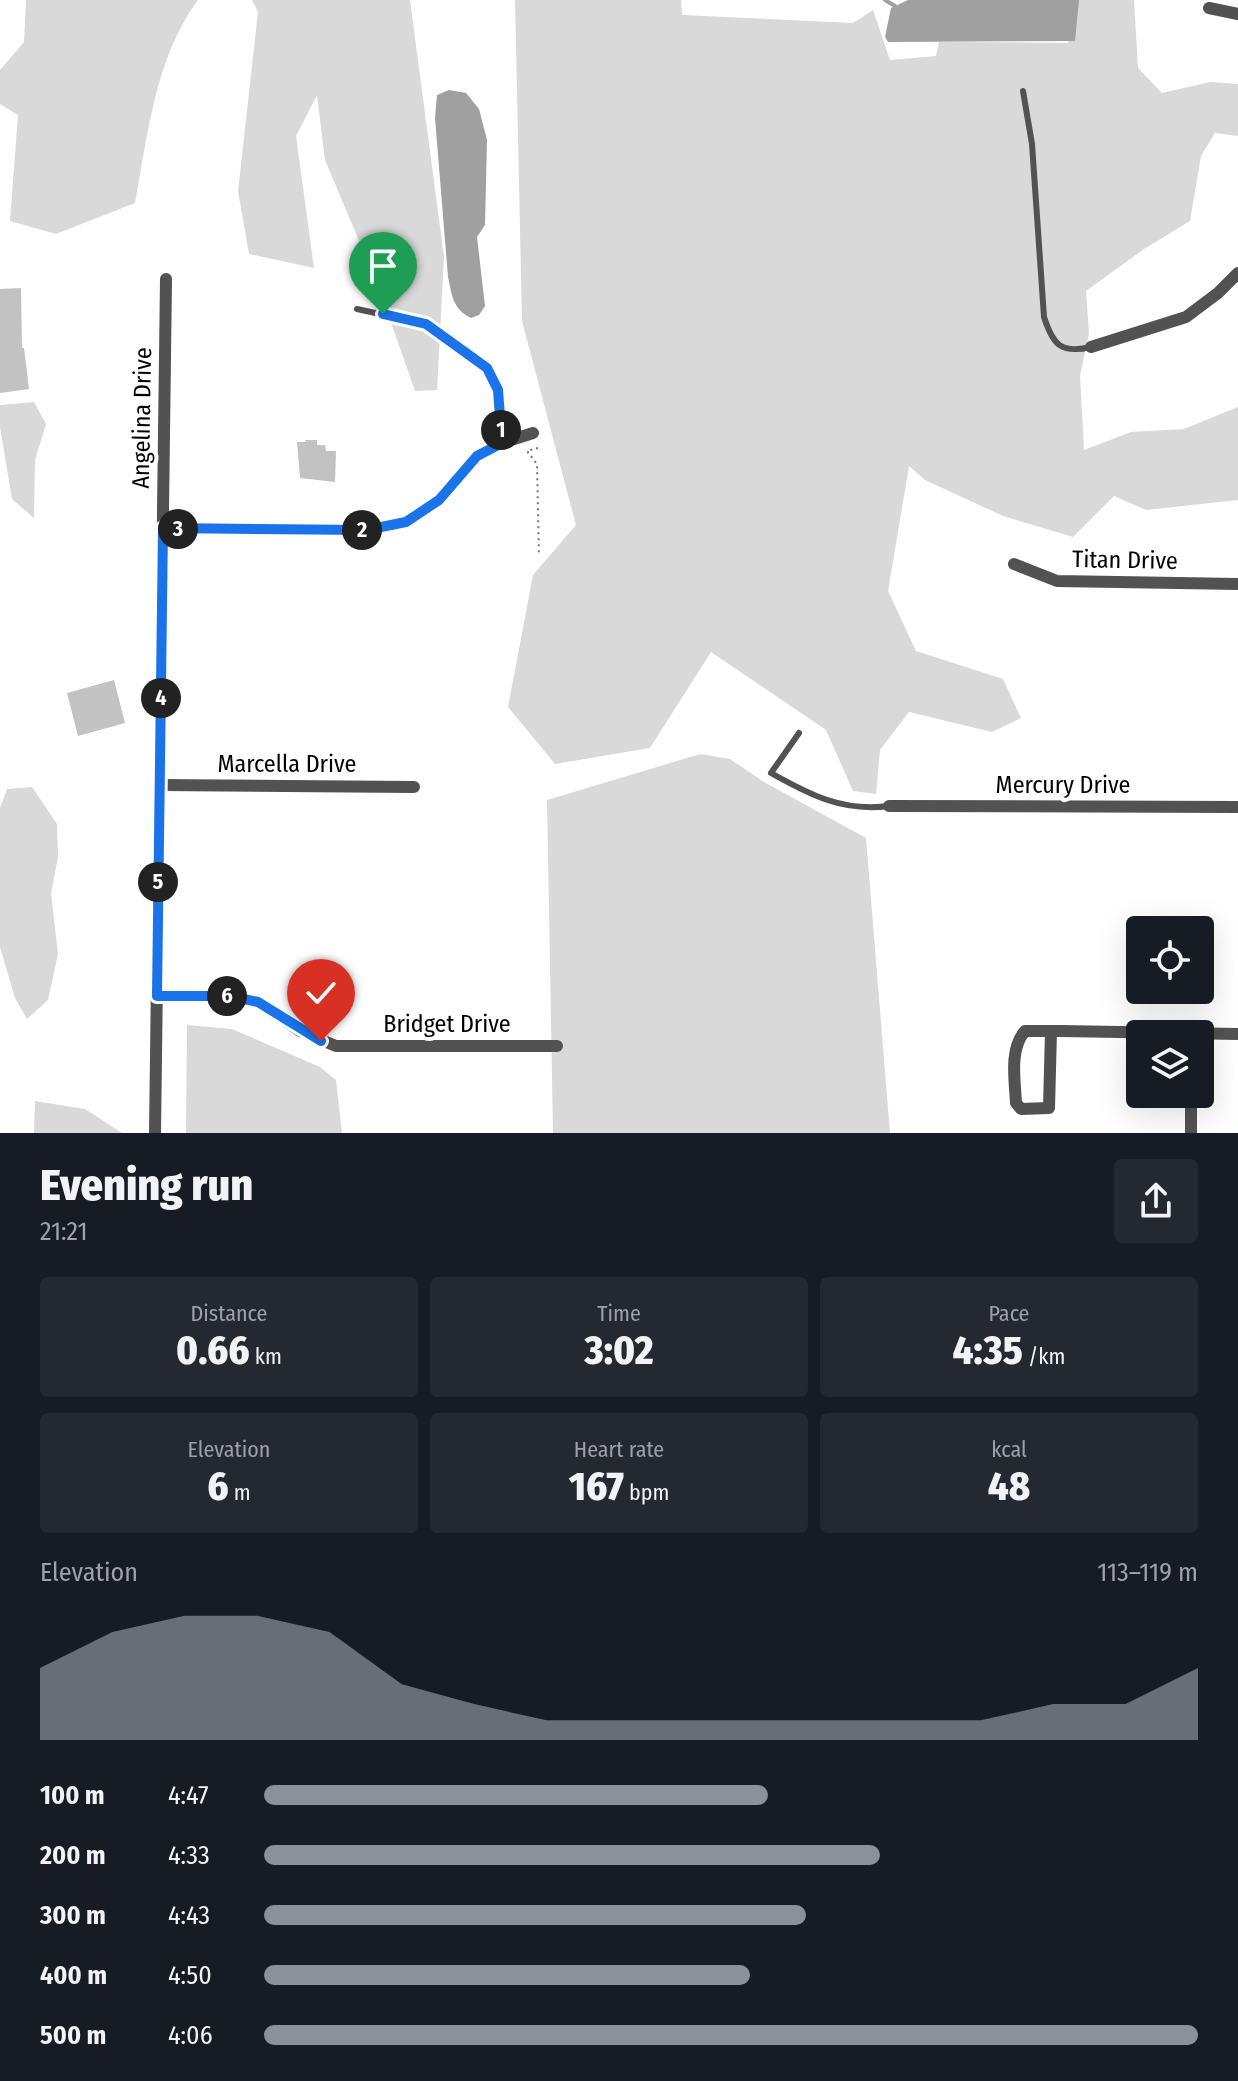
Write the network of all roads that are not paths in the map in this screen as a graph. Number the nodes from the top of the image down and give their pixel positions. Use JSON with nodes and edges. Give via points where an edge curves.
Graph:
{"nodes":[{"id":1,"x":1209,"y":8,"type":"dead end"},
{"id":2,"x":1238,"y":14,"type":"edge"},
{"id":3,"x":1023,"y":91,"type":"dead end"},
{"id":4,"x":1238,"y":273,"type":"edge"},
{"id":5,"x":166,"y":279,"type":"dead end"},
{"id":6,"x":357,"y":309,"type":"dead end"},
{"id":7,"x":1091,"y":347,"type":"joint"},
{"id":8,"x":533,"y":433,"type":"dead end"},
{"id":9,"x":502,"y":443,"type":"junction"},
{"id":10,"x":163,"y":528,"type":"junction"},
{"id":11,"x":1014,"y":564,"type":"dead end"},
{"id":12,"x":1238,"y":584,"type":"edge"},
{"id":13,"x":799,"y":733,"type":"dead end"},
{"id":14,"x":159,"y":785,"type":"junction"},
{"id":15,"x":414,"y":787,"type":"dead end"},
{"id":16,"x":889,"y":806,"type":"joint"},
{"id":17,"x":1238,"y":807,"type":"edge"},
{"id":18,"x":157,"y":996,"type":"junction"},
{"id":19,"x":1051,"y":1031,"type":"junction"},
{"id":20,"x":1126,"y":1033,"type":"edge"},
{"id":21,"x":1214,"y":1034,"type":"edge"},
{"id":22,"x":1238,"y":1034,"type":"edge"},
{"id":23,"x":557,"y":1046,"type":"dead end"},
{"id":24,"x":1191,"y":1108,"type":"edge"},
{"id":25,"x":155,"y":1133,"type":"edge"},
{"id":26,"x":1191,"y":1133,"type":"edge"}],
"edges":[{"from":1,"to":2,"type":"street"},
{"from":3,"to":7,"type":"lane","via":[[1032,144],[1044,317],[1051,338],[1063,348]]},
{"from":4,"to":7,"type":"street","via":[[1186,317]]},
{"from":5,"to":10,"type":"street","name":"Angelina Drive"},
{"from":6,"to":9,"type":"lane","via":[[426,324],[487,368],[498,390]]},
{"from":8,"to":9,"type":"street"},
{"from":9,"to":10,"type":"street","via":[[477,456],[439,500],[406,522],[366,530]]},
{"from":10,"to":14,"type":"street","name":"Angelina Drive"},
{"from":11,"to":12,"type":"street","name":"Titan Drive","via":[[1057,581]]},
{"from":13,"to":16,"type":"lane","via":[[771,773],[813,796],[864,809]]},
{"from":14,"to":15,"type":"street","name":"Marcella Drive"},
{"from":14,"to":18,"type":"street","name":"Angelina Drive"},
{"from":16,"to":17,"type":"street","name":"Mercury Drive"},
{"from":18,"to":23,"type":"street","name":"Bridget Drive","via":[[230,996],[258,1002],[300,1031],[336,1046]]},
{"from":18,"to":25,"type":"street","name":"Angelina Drive"},
{"from":19,"to":19,"type":"street","via":[[1025,1031],[1018,1039],[1016,1103],[1021,1109],[1049,1108]]},
{"from":19,"to":20,"type":"street"},
{"from":21,"to":22,"type":"street"},
{"from":24,"to":26,"type":"street"}]}
